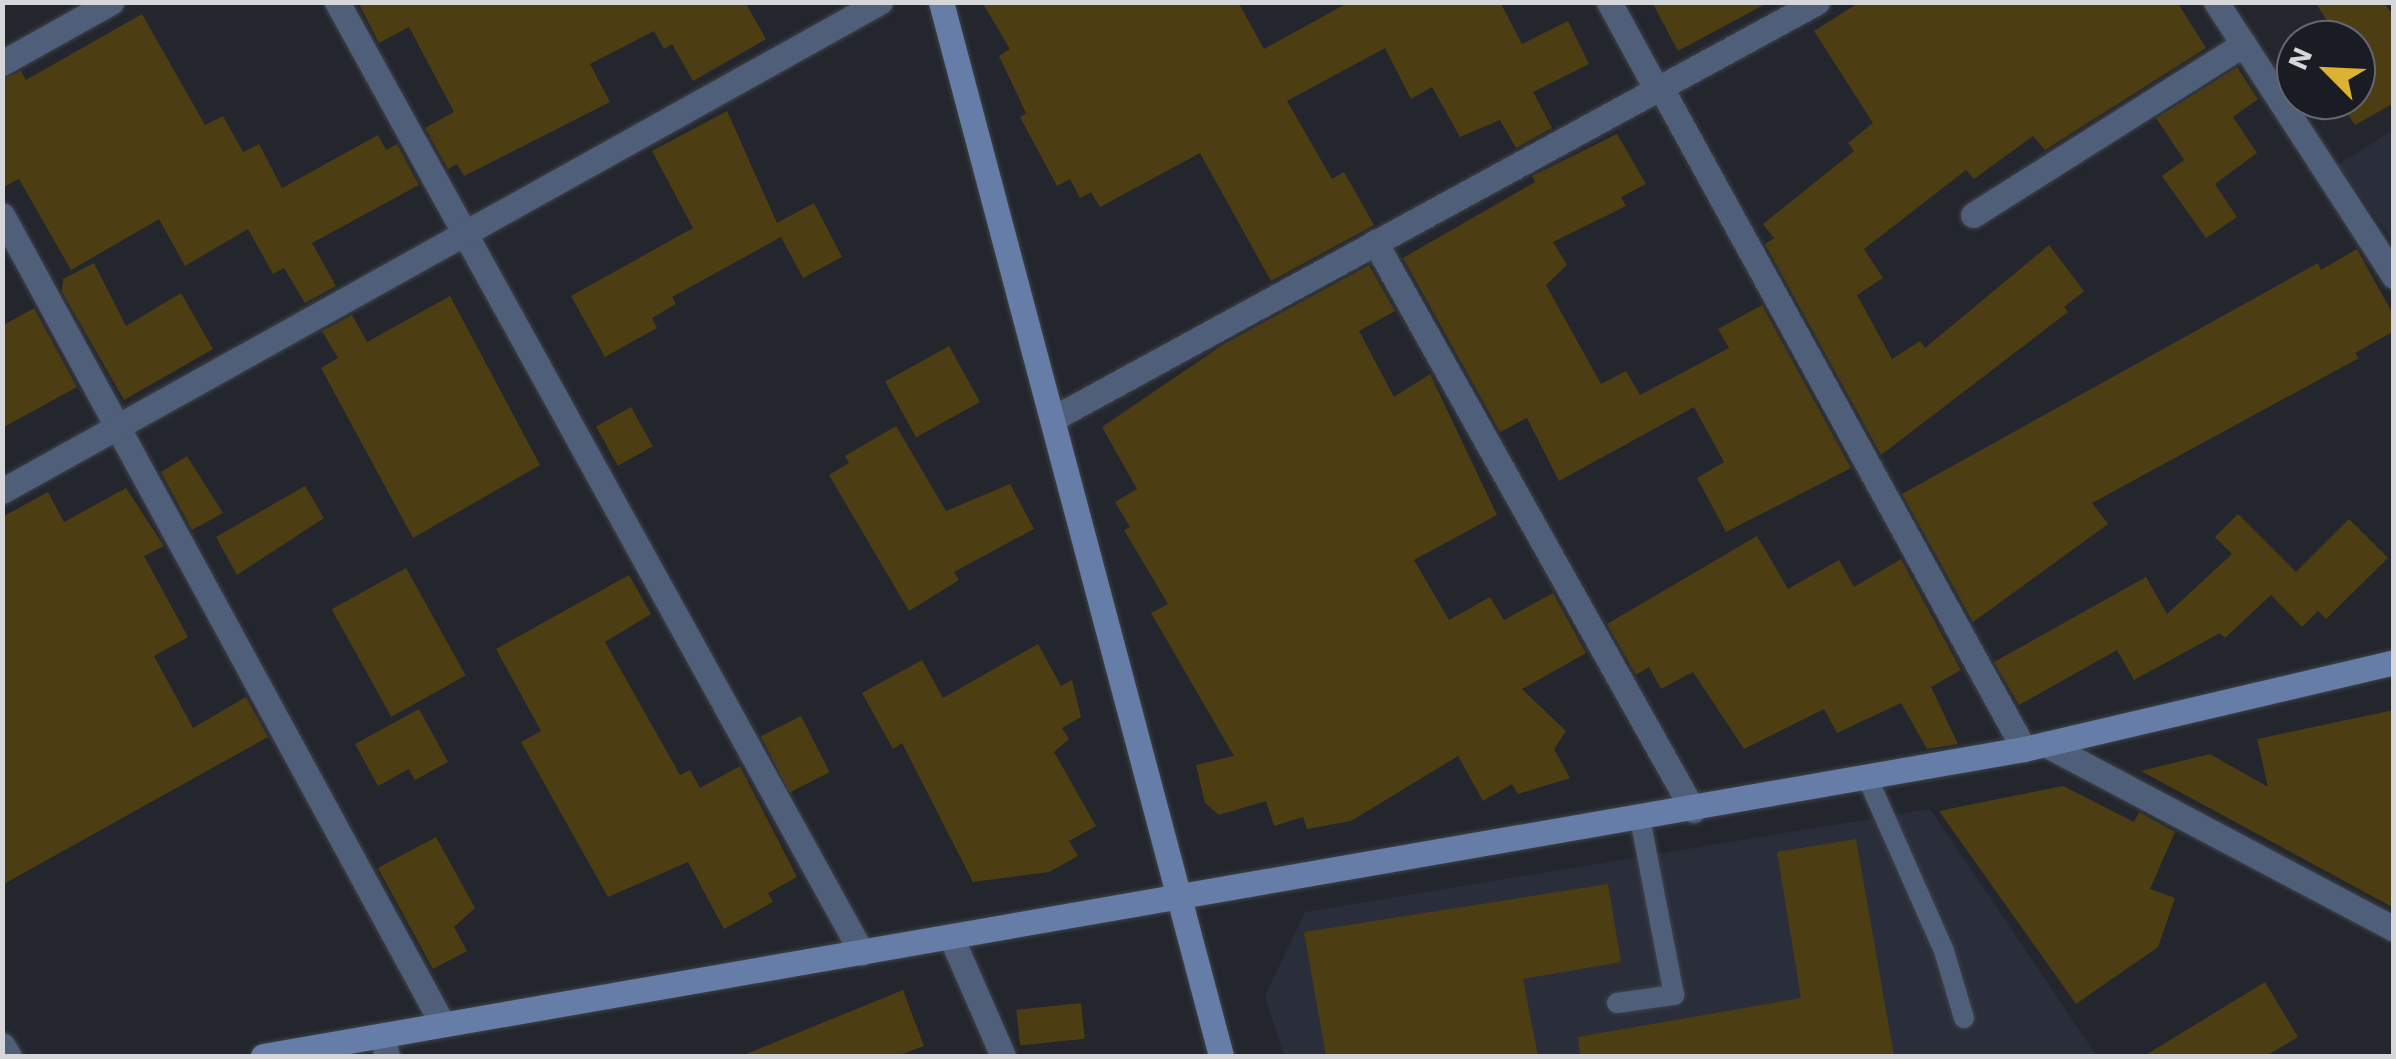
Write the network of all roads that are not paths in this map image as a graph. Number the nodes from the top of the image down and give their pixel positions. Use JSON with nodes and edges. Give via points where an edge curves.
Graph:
{"nodes":[{"id":1,"x":111,"y":2,"type":"edge"},
{"id":2,"x":337,"y":2,"type":"edge"},
{"id":3,"x":880,"y":2,"type":"edge"},
{"id":4,"x":941,"y":2,"type":"edge"},
{"id":5,"x":1610,"y":2,"type":"edge"},
{"id":6,"x":1817,"y":2,"type":"edge"},
{"id":7,"x":2216,"y":2,"type":"edge"},
{"id":8,"x":2244,"y":44,"type":"junction"},
{"id":9,"x":2,"y":63,"type":"edge"},
{"id":10,"x":1659,"y":89,"type":"junction"},
{"id":11,"x":2,"y":215,"type":"edge"},
{"id":12,"x":1974,"y":215,"type":"dead end"},
{"id":13,"x":464,"y":234,"type":"junction"},
{"id":14,"x":1375,"y":242,"type":"junction"},
{"id":15,"x":2394,"y":276,"type":"edge"},
{"id":16,"x":1054,"y":418,"type":"junction"},
{"id":17,"x":119,"y":426,"type":"junction"},
{"id":18,"x":2,"y":491,"type":"edge"},
{"id":19,"x":2394,"y":662,"type":"edge"},
{"id":20,"x":2034,"y":746,"type":"junction"},
{"id":21,"x":1867,"y":776,"type":"junction"},
{"id":22,"x":1693,"y":810,"type":"junction"},
{"id":23,"x":1640,"y":818,"type":"junction"},
{"id":24,"x":1182,"y":900,"type":"junction"},
{"id":25,"x":2394,"y":929,"type":"edge"},
{"id":26,"x":951,"y":938,"type":"junction"},
{"id":27,"x":862,"y":953,"type":"junction"},
{"id":28,"x":1617,"y":1003,"type":"dead end"},
{"id":29,"x":1964,"y":1018,"type":"dead end"},
{"id":30,"x":442,"y":1023,"type":"junction"},
{"id":31,"x":2,"y":1045,"type":"edge"},
{"id":32,"x":384,"y":1046,"type":"edge"},
{"id":33,"x":8,"y":1056,"type":"edge"},
{"id":34,"x":264,"y":1056,"type":"edge"},
{"id":35,"x":1002,"y":1056,"type":"edge"},
{"id":36,"x":1220,"y":1056,"type":"edge"}],
"edges":[{"from":1,"to":9,"type":"street"},
{"from":2,"to":13,"type":"street"},
{"from":3,"to":13,"type":"street"},
{"from":4,"to":16,"type":"street"},
{"from":5,"to":10,"type":"street"},
{"from":6,"to":10,"type":"street"},
{"from":7,"to":8,"type":"street"},
{"from":8,"to":12,"type":"street"},
{"from":8,"to":15,"type":"street"},
{"from":10,"to":14,"type":"street"},
{"from":10,"to":20,"type":"street"},
{"from":11,"to":17,"type":"street"},
{"from":13,"to":17,"type":"street"},
{"from":13,"to":27,"type":"street"},
{"from":14,"to":16,"type":"street"},
{"from":14,"to":22,"type":"street"},
{"from":16,"to":24,"type":"street"},
{"from":17,"to":18,"type":"street"},
{"from":17,"to":30,"type":"street"},
{"from":19,"to":20,"type":"street"},
{"from":20,"to":21,"type":"street"},
{"from":20,"to":25,"type":"street"},
{"from":21,"to":22,"type":"street"},
{"from":21,"to":29,"type":"lane","via":[[1944,952]]},
{"from":22,"to":23,"type":"street"},
{"from":23,"to":24,"type":"street"},
{"from":23,"to":28,"type":"lane","via":[[1674,995]]},
{"from":24,"to":26,"type":"street"},
{"from":24,"to":36,"type":"street"},
{"from":26,"to":27,"type":"street"},
{"from":26,"to":35,"type":"street"},
{"from":27,"to":30,"type":"street"},
{"from":30,"to":32,"type":"street"},
{"from":31,"to":33,"type":"street"},
{"from":32,"to":34,"type":"street"}]}
